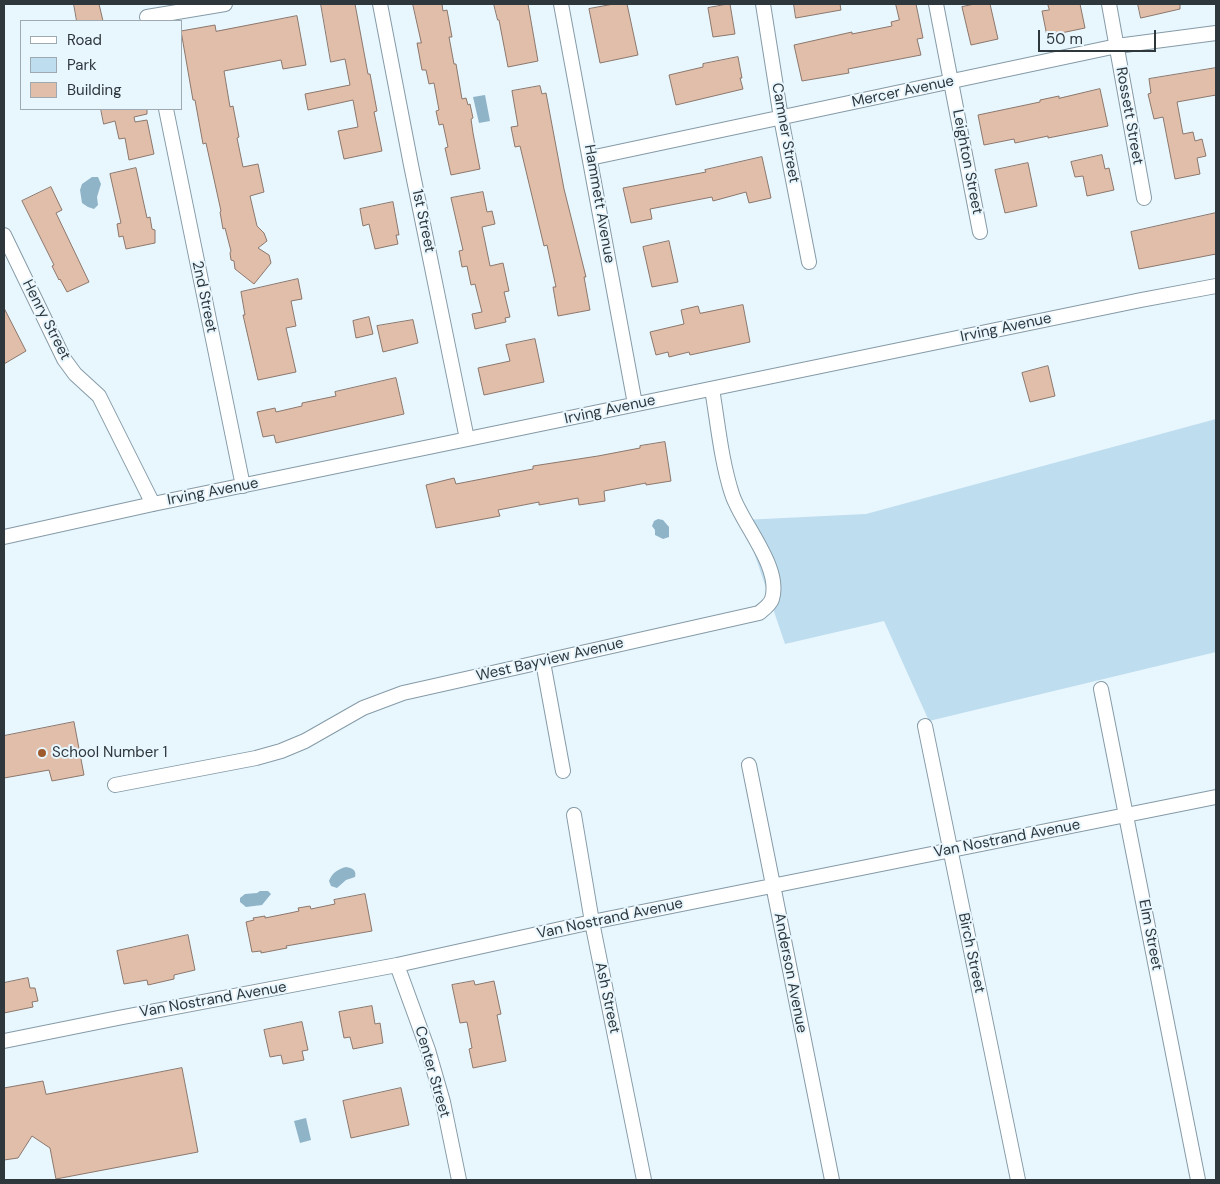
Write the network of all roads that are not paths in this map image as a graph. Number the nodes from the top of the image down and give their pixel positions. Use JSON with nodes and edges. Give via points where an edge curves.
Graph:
{"nodes":[{"id":1,"x":225,"y":4,"type":"edge"},
{"id":2,"x":380,"y":4,"type":"edge"},
{"id":3,"x":561,"y":4,"type":"edge"},
{"id":4,"x":763,"y":4,"type":"edge"},
{"id":5,"x":936,"y":4,"type":"edge"},
{"id":6,"x":1109,"y":4,"type":"edge"},
{"id":7,"x":147,"y":14,"type":"edge"},
{"id":8,"x":1216,"y":33,"type":"edge"},
{"id":9,"x":1117,"y":46,"type":"junction"},
{"id":10,"x":951,"y":82,"type":"junction"},
{"id":11,"x":166,"y":110,"type":"edge"},
{"id":12,"x":782,"y":118,"type":"junction"},
{"id":13,"x":590,"y":158,"type":"junction"},
{"id":14,"x":1144,"y":198,"type":"dead end"},
{"id":15,"x":980,"y":232,"type":"dead end"},
{"id":16,"x":4,"y":235,"type":"edge"},
{"id":17,"x":809,"y":262,"type":"dead end"},
{"id":18,"x":1216,"y":286,"type":"edge"},
{"id":19,"x":712,"y":389,"type":"junction"},
{"id":20,"x":635,"y":404,"type":"junction"},
{"id":21,"x":467,"y":439,"type":"junction"},
{"id":22,"x":243,"y":486,"type":"junction"},
{"id":23,"x":153,"y":504,"type":"junction"},
{"id":24,"x":4,"y":537,"type":"edge"},
{"id":25,"x":543,"y":662,"type":"junction"},
{"id":26,"x":1101,"y":689,"type":"dead end"},
{"id":27,"x":925,"y":726,"type":"dead end"},
{"id":28,"x":749,"y":765,"type":"dead end"},
{"id":29,"x":563,"y":771,"type":"dead end"},
{"id":30,"x":115,"y":785,"type":"dead end"},
{"id":31,"x":1216,"y":797,"type":"edge"},
{"id":32,"x":574,"y":815,"type":"dead end"},
{"id":33,"x":1126,"y":815,"type":"junction"},
{"id":34,"x":950,"y":850,"type":"junction"},
{"id":35,"x":773,"y":886,"type":"junction"},
{"id":36,"x":592,"y":922,"type":"junction"},
{"id":37,"x":397,"y":965,"type":"junction"},
{"id":38,"x":4,"y":1041,"type":"edge"},
{"id":39,"x":459,"y":1180,"type":"edge"},
{"id":40,"x":644,"y":1180,"type":"edge"},
{"id":41,"x":832,"y":1180,"type":"edge"},
{"id":42,"x":1018,"y":1180,"type":"edge"},
{"id":43,"x":1198,"y":1180,"type":"edge"}],
"edges":[{"from":1,"to":7,"type":"street"},
{"from":2,"to":21,"type":"street","name":"1st Street"},
{"from":3,"to":13,"type":"street","name":"Hammett Avenue"},
{"from":4,"to":12,"type":"street","name":"Camner Street"},
{"from":5,"to":10,"type":"street","name":"Leighton Street"},
{"from":6,"to":9,"type":"street","name":"Rossett Street"},
{"from":8,"to":9,"type":"street","name":"Mercer Avenue"},
{"from":9,"to":10,"type":"street","name":"Mercer Avenue"},
{"from":9,"to":14,"type":"street","name":"Rossett Street"},
{"from":10,"to":12,"type":"street","name":"Mercer Avenue"},
{"from":10,"to":15,"type":"street","name":"Leighton Street"},
{"from":11,"to":22,"type":"street","name":"2nd Street"},
{"from":12,"to":13,"type":"street","name":"Mercer Avenue"},
{"from":12,"to":17,"type":"street","name":"Camner Street"},
{"from":13,"to":20,"type":"street","name":"Hammett Avenue"},
{"from":16,"to":23,"type":"street","name":"Henry Street","via":[[64,359],[99,396]]},
{"from":18,"to":19,"type":"street","name":"Irving Avenue"},
{"from":19,"to":20,"type":"street","name":"Irving Avenue"},
{"from":19,"to":25,"type":"street","name":"West Bayview Avenue","via":[[732,496],[765,555],[771,573],[772,599],[759,613]]},
{"from":20,"to":21,"type":"street","name":"Irving Avenue"},
{"from":21,"to":22,"type":"street","name":"Irving Avenue"},
{"from":22,"to":23,"type":"street","name":"Irving Avenue"},
{"from":23,"to":24,"type":"street","name":"Irving Avenue"},
{"from":25,"to":29,"type":"street"},
{"from":25,"to":30,"type":"street","name":"West Bayview Avenue","via":[[387,698],[281,751]]},
{"from":26,"to":33,"type":"street","name":"Elm Street"},
{"from":27,"to":34,"type":"street","name":"Birch Street"},
{"from":28,"to":35,"type":"street","name":"Anderson Avenue"},
{"from":31,"to":33,"type":"street","name":"Van Nostrand Avenue"},
{"from":32,"to":36,"type":"street","name":"Ash Street"},
{"from":33,"to":34,"type":"street","name":"Van Nostrand Avenue"},
{"from":33,"to":43,"type":"street","name":"Elm Street"},
{"from":34,"to":35,"type":"street","name":"Van Nostrand Avenue"},
{"from":34,"to":42,"type":"street","name":"Birch Street"},
{"from":35,"to":36,"type":"street","name":"Van Nostrand Avenue"},
{"from":35,"to":41,"type":"street","name":"Anderson Avenue"},
{"from":36,"to":37,"type":"street","name":"Van Nostrand Avenue"},
{"from":36,"to":40,"type":"street","name":"Ash Street"},
{"from":37,"to":38,"type":"street","name":"Van Nostrand Avenue"},
{"from":37,"to":39,"type":"street","name":"Center Street","via":[[431,1058]]}]}
